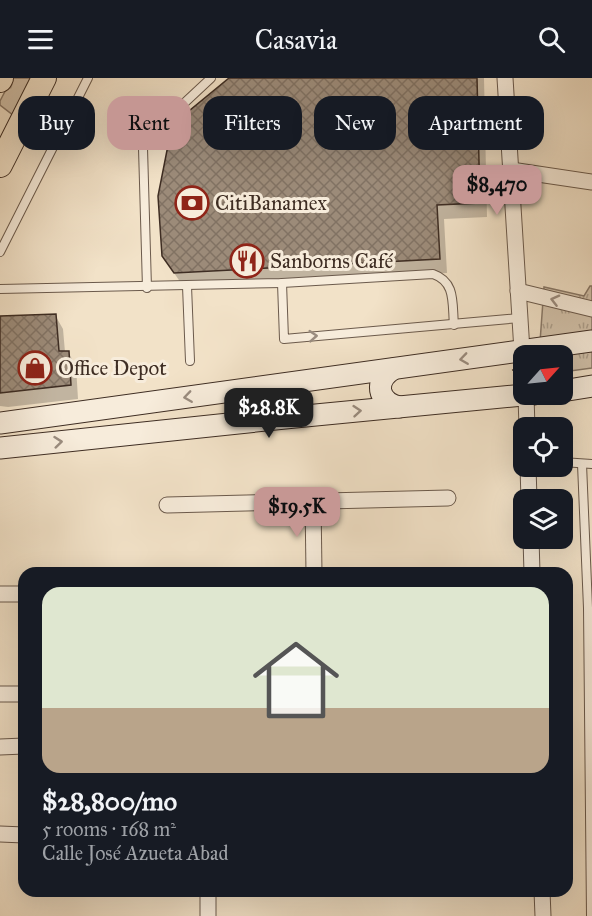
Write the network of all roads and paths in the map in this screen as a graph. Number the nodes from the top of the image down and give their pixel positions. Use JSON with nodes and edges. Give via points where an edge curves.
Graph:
{"nodes":[{"id":1,"x":44,"y":78,"type":"edge"},
{"id":2,"x":88,"y":78,"type":"edge"},
{"id":3,"x":211,"y":78,"type":"edge"},
{"id":4,"x":505,"y":78,"type":"edge"},
{"id":5,"x":12,"y":121,"type":"edge"},
{"id":6,"x":2,"y":149,"type":"edge"},
{"id":7,"x":511,"y":170,"type":"junction"},
{"id":8,"x":592,"y":182,"type":"edge"},
{"id":9,"x":0,"y":252,"type":"edge"},
{"id":10,"x":282,"y":283,"type":"junction"},
{"id":11,"x":187,"y":286,"type":"junction"},
{"id":12,"x":147,"y":288,"type":"junction"},
{"id":13,"x":0,"y":290,"type":"edge"},
{"id":14,"x":518,"y":291,"type":"junction"},
{"id":15,"x":592,"y":309,"type":"edge"},
{"id":16,"x":520,"y":318,"type":"junction"},
{"id":17,"x":454,"y":325,"type":"junction"},
{"id":18,"x":592,"y":341,"type":"edge"},
{"id":19,"x":522,"y":345,"type":"edge"},
{"id":20,"x":564,"y":345,"type":"edge"},
{"id":21,"x":513,"y":352,"type":"edge"},
{"id":22,"x":190,"y":361,"type":"dead end"},
{"id":23,"x":393,"y":369,"type":"junction"},
{"id":24,"x":290,"y":383,"type":"junction"},
{"id":25,"x":592,"y":386,"type":"edge"},
{"id":26,"x":573,"y":389,"type":"edge"},
{"id":27,"x":513,"y":397,"type":"edge"},
{"id":28,"x":399,"y":407,"type":"junction"},
{"id":29,"x":295,"y":417,"type":"junction"},
{"id":30,"x":0,"y":423,"type":"edge"},
{"id":31,"x":0,"y":448,"type":"edge"},
{"id":32,"x":573,"y":464,"type":"edge"},
{"id":33,"x":592,"y":464,"type":"edge"},
{"id":34,"x":582,"y":465,"type":"junction"},
{"id":35,"x":448,"y":498,"type":"dead end"},
{"id":36,"x":313,"y":501,"type":"junction"},
{"id":37,"x":167,"y":505,"type":"dead end"},
{"id":38,"x":531,"y":549,"type":"edge"},
{"id":39,"x":314,"y":567,"type":"edge"},
{"id":40,"x":532,"y":567,"type":"edge"},
{"id":41,"x":0,"y":594,"type":"edge"},
{"id":42,"x":18,"y":594,"type":"edge"},
{"id":43,"x":0,"y":694,"type":"edge"},
{"id":44,"x":18,"y":694,"type":"edge"},
{"id":45,"x":18,"y":746,"type":"edge"},
{"id":46,"x":0,"y":747,"type":"edge"},
{"id":47,"x":0,"y":834,"type":"edge"},
{"id":48,"x":18,"y":835,"type":"edge"},
{"id":49,"x":208,"y":897,"type":"edge"},
{"id":50,"x":542,"y":897,"type":"edge"},
{"id":51,"x":208,"y":916,"type":"edge"},
{"id":52,"x":543,"y":916,"type":"edge"},
{"id":53,"x":591,"y":916,"type":"edge"}],
"edges":[{"from":1,"to":5,"type":"main road"},
{"from":2,"to":9,"type":"lane"},
{"from":3,"to":12,"type":"lane","via":[[149,136],[143,148]]},
{"from":4,"to":7,"type":"street"},
{"from":5,"to":6,"type":"main road"},
{"from":7,"to":8,"type":"street"},
{"from":7,"to":14,"type":"street"},
{"from":10,"to":11,"type":"lane"},
{"from":10,"to":17,"type":"lane","via":[[433,274],[443,277],[451,288]]},
{"from":10,"to":17,"type":"lane","one_way":true,"via":[[284,339]]},
{"from":11,"to":12,"type":"lane"},
{"from":11,"to":22,"type":"lane"},
{"from":12,"to":13,"type":"lane"},
{"from":15,"to":14,"type":"street","one_way":true},
{"from":14,"to":16,"type":"street"},
{"from":16,"to":17,"type":"lane"},
{"from":16,"to":19,"type":"street"},
{"from":18,"to":20,"type":"street"},
{"from":21,"to":23,"type":"street","one_way":true},
{"from":23,"to":24,"type":"street"},
{"from":23,"to":28,"type":"street","via":[[381,381],[380,390],[390,405]]},
{"from":24,"to":29,"type":"street","via":[[303,388],[308,401]]},
{"from":24,"to":30,"type":"street","one_way":true},
{"from":25,"to":26,"type":"street"},
{"from":27,"to":28,"type":"street"},
{"from":29,"to":28,"type":"street","one_way":true},
{"from":31,"to":29,"type":"street","one_way":true},
{"from":32,"to":34,"type":"lane"},
{"from":33,"to":34,"type":"lane"},
{"from":34,"to":53,"type":"lane","via":[[588,608]]},
{"from":35,"to":36,"type":"street"},
{"from":36,"to":37,"type":"street"},
{"from":36,"to":39,"type":"street"},
{"from":38,"to":40,"type":"street"},
{"from":41,"to":42,"type":"street"},
{"from":43,"to":44,"type":"street"},
{"from":45,"to":46,"type":"street"},
{"from":47,"to":48,"type":"street"},
{"from":49,"to":51,"type":"street"},
{"from":50,"to":52,"type":"street"}]}
